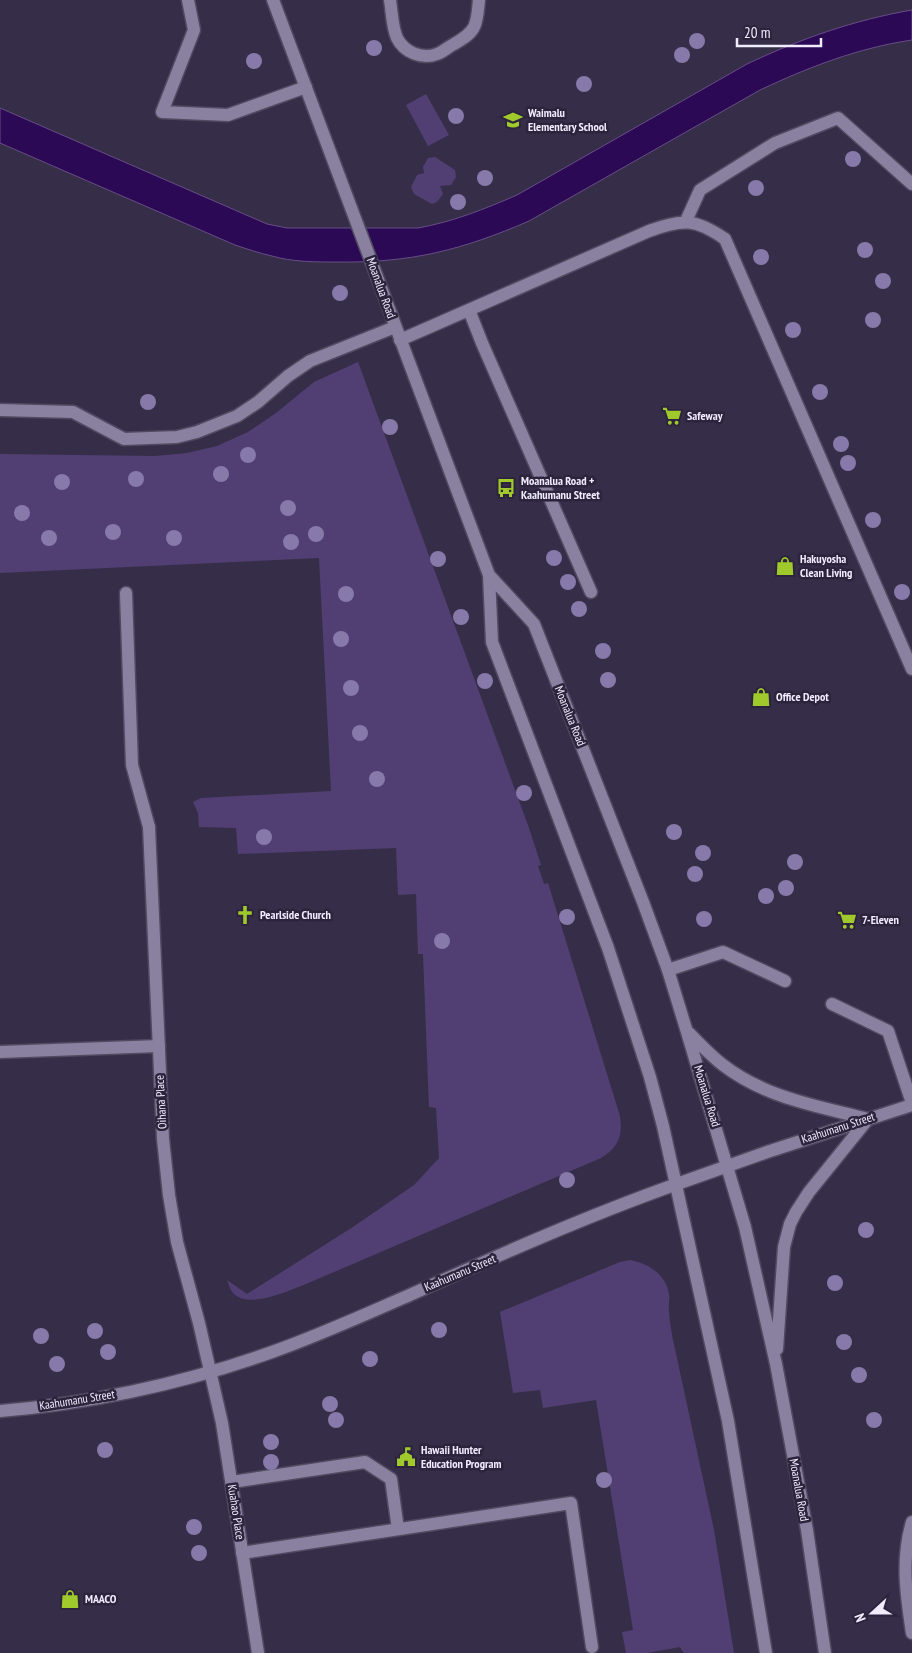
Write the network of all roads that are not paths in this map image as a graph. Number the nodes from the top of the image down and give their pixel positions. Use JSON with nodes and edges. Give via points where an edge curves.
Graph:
{"nodes":[{"id":1,"x":188,"y":0,"type":"edge"},
{"id":2,"x":274,"y":0,"type":"edge"},
{"id":3,"x":390,"y":0,"type":"edge"},
{"id":4,"x":479,"y":0,"type":"edge"},
{"id":5,"x":306,"y":87,"type":"junction"},
{"id":6,"x":912,"y":184,"type":"edge"},
{"id":7,"x":686,"y":221,"type":"junction"},
{"id":8,"x":469,"y":310,"type":"junction"},
{"id":9,"x":395,"y":327,"type":"junction"},
{"id":10,"x":400,"y":340,"type":"junction"},
{"id":11,"x":0,"y":410,"type":"edge"},
{"id":12,"x":489,"y":575,"type":"junction"},
{"id":13,"x":591,"y":592,"type":"dead end"},
{"id":14,"x":126,"y":593,"type":"dead end"},
{"id":15,"x":912,"y":669,"type":"edge"},
{"id":16,"x":668,"y":970,"type":"junction"},
{"id":17,"x":785,"y":981,"type":"dead end"},
{"id":18,"x":832,"y":1004,"type":"dead end"},
{"id":19,"x":688,"y":1032,"type":"junction"},
{"id":20,"x":159,"y":1046,"type":"junction"},
{"id":21,"x":0,"y":1052,"type":"edge"},
{"id":22,"x":912,"y":1104,"type":"edge"},
{"id":23,"x":868,"y":1119,"type":"junction"},
{"id":24,"x":728,"y":1166,"type":"junction"},
{"id":25,"x":677,"y":1184,"type":"junction"},
{"id":26,"x":776,"y":1364,"type":"junction"},
{"id":27,"x":210,"y":1372,"type":"junction"},
{"id":28,"x":0,"y":1410,"type":"edge"},
{"id":29,"x":232,"y":1482,"type":"junction"},
{"id":30,"x":912,"y":1522,"type":"edge"},
{"id":31,"x":398,"y":1529,"type":"junction"},
{"id":32,"x":242,"y":1553,"type":"junction"},
{"id":33,"x":909,"y":1595,"type":"edge"},
{"id":34,"x":912,"y":1632,"type":"edge"},
{"id":35,"x":592,"y":1647,"type":"dead end"},
{"id":36,"x":258,"y":1653,"type":"edge"},
{"id":37,"x":766,"y":1653,"type":"edge"},
{"id":38,"x":825,"y":1653,"type":"edge"}],
"edges":[{"from":1,"to":5,"type":"main road","via":[[194,30],[162,112],[228,115]]},
{"from":2,"to":5,"type":"main road","name":"Moanalua Road"},
{"from":3,"to":4,"type":"main road","via":[[398,39],[414,54],[430,56],[468,35],[474,27]]},
{"from":5,"to":9,"type":"main road","name":"Moanalua Road"},
{"from":6,"to":7,"type":"main road","via":[[838,118],[775,143],[700,190]]},
{"from":7,"to":8,"type":"main road","via":[[649,231]]},
{"from":7,"to":15,"type":"main road","via":[[710,228],[725,239]]},
{"from":8,"to":10,"type":"main road"},
{"from":8,"to":13,"type":"main road"},
{"from":9,"to":10,"type":"main road","name":"Moanalua Road"},
{"from":9,"to":11,"type":"main road","via":[[310,361],[237,416],[197,432],[124,439],[73,412]]},
{"from":10,"to":12,"type":"main road","name":"Moanalua Road"},
{"from":12,"to":16,"type":"main road","name":"Moanalua Road","via":[[534,624]]},
{"from":12,"to":25,"type":"main road","name":"Moanalua Road","via":[[492,642],[608,948],[650,1077]]},
{"from":14,"to":20,"type":"main road","name":"Oihana Place","via":[[132,765],[149,828]]},
{"from":16,"to":17,"type":"main road","via":[[723,952]]},
{"from":16,"to":19,"type":"main road","name":"Moanalua Road"},
{"from":18,"to":22,"type":"main road","via":[[888,1031]]},
{"from":19,"to":23,"type":"main road","via":[[722,1065],[765,1091]]},
{"from":19,"to":24,"type":"main road","name":"Moanalua Road"},
{"from":20,"to":21,"type":"main road"},
{"from":20,"to":27,"type":"main road","name":"Oihana Place","via":[[163,1139],[172,1215]]},
{"from":22,"to":23,"type":"main road","name":"Kaahumanu Street"},
{"from":23,"to":24,"type":"main road","name":"Kaahumanu Street"},
{"from":23,"to":26,"type":"main road","via":[[809,1192],[790,1224],[784,1247]]},
{"from":24,"to":25,"type":"main road","name":"Kaahumanu Street"},
{"from":24,"to":26,"type":"main road","name":"Moanalua Road"},
{"from":25,"to":27,"type":"main road","name":"Kaahumanu Street","via":[[639,1197],[302,1340]]},
{"from":25,"to":37,"type":"main road","name":"Moanalua Road","via":[[728,1421]]},
{"from":26,"to":38,"type":"main road","name":"Moanalua Road","via":[[807,1530]]},
{"from":27,"to":28,"type":"main road","name":"Kaahumanu Street","via":[[108,1396]]},
{"from":27,"to":29,"type":"main road","name":"Kuahao Place"},
{"from":29,"to":31,"type":"main road","via":[[365,1462],[390,1479]]},
{"from":29,"to":32,"type":"main road","name":"Kuahao Place"},
{"from":30,"to":33,"type":"main road","via":[[904,1562]]},
{"from":31,"to":32,"type":"main road"},
{"from":31,"to":35,"type":"main road","via":[[571,1503]]},
{"from":32,"to":36,"type":"main road","name":"Kuahao Place"},
{"from":33,"to":34,"type":"main road"}]}
